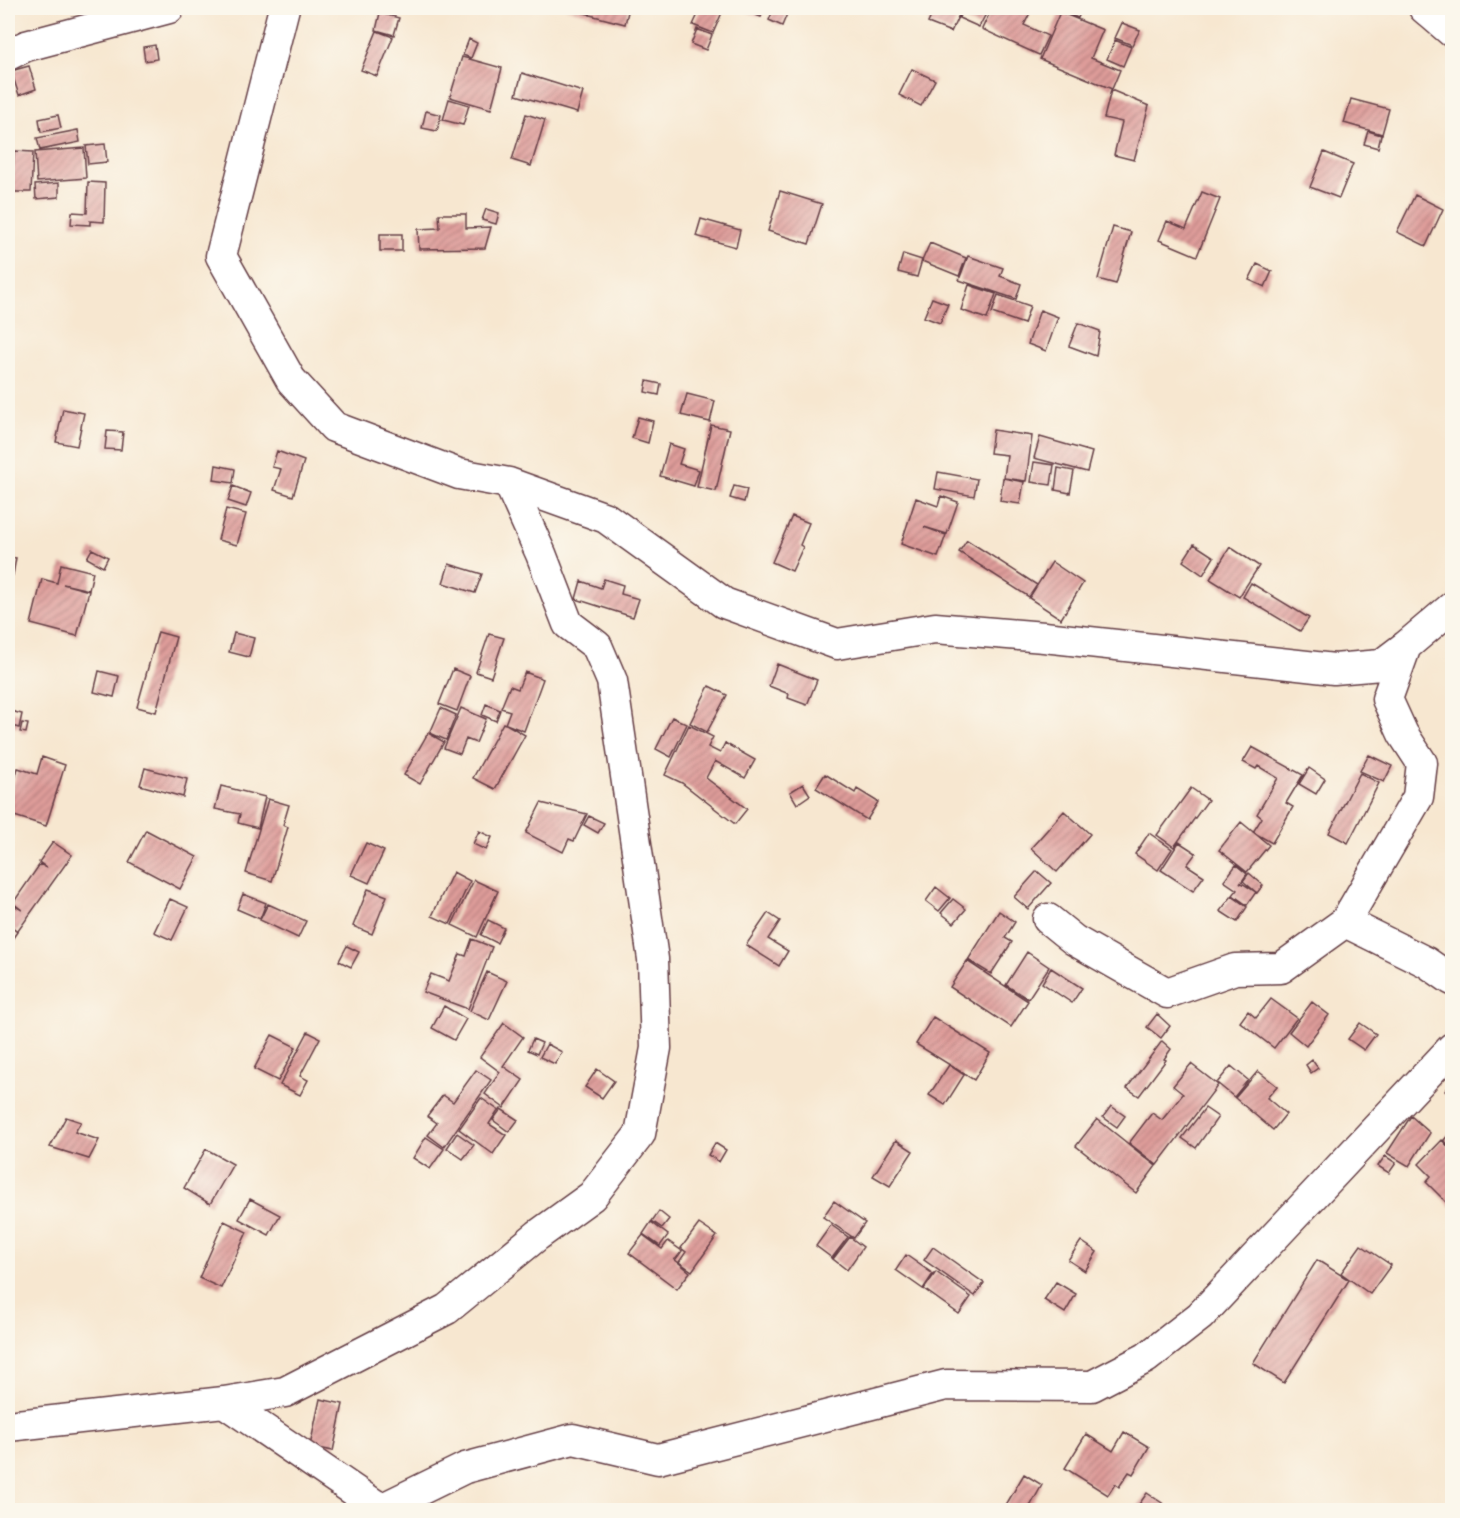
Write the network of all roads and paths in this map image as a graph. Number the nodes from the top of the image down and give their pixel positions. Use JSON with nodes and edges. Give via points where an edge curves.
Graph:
{"nodes":[{"id":1,"x":169,"y":8,"type":"edge"},
{"id":2,"x":284,"y":8,"type":"edge"},
{"id":3,"x":1424,"y":8,"type":"edge"},
{"id":4,"x":1452,"y":32,"type":"edge"},
{"id":5,"x":8,"y":55,"type":"edge"},
{"id":6,"x":508,"y":483,"type":"junction"},
{"id":7,"x":1452,"y":607,"type":"edge"},
{"id":8,"x":1406,"y":646,"type":"junction"},
{"id":9,"x":1048,"y":919,"type":"dead end"},
{"id":10,"x":1345,"y":922,"type":"junction"},
{"id":11,"x":1452,"y":980,"type":"edge"},
{"id":12,"x":1452,"y":1048,"type":"edge"},
{"id":13,"x":224,"y":1402,"type":"junction"},
{"id":14,"x":8,"y":1426,"type":"edge"}],
"edges":[{"from":1,"to":5,"type":"street","via":[[26,46]]},
{"from":2,"to":6,"type":"street","via":[[221,256],[291,380],[334,428],[459,474]]},
{"from":3,"to":4,"type":"street"},
{"from":6,"to":8,"type":"street","via":[[606,518],[724,603],[837,644],[935,628],[1334,669],[1381,664]]},
{"from":6,"to":13,"type":"street","via":[[568,624],[597,646],[612,681],[653,959],[656,1048],[640,1134],[592,1196],[447,1309],[285,1392]]},
{"from":7,"to":8,"type":"street"},
{"from":8,"to":10,"type":"street","via":[[1387,699],[1422,763],[1418,797]]},
{"from":9,"to":10,"type":"street","via":[[1074,940],[1167,993],[1234,969],[1281,968]]},
{"from":10,"to":11,"type":"street","via":[[1426,962]]},
{"from":12,"to":13,"type":"street","via":[[1200,1316],[1146,1358],[1092,1386],[946,1385],[658,1459],[573,1439],[465,1468],[381,1509]]},
{"from":13,"to":14,"type":"street"}]}
